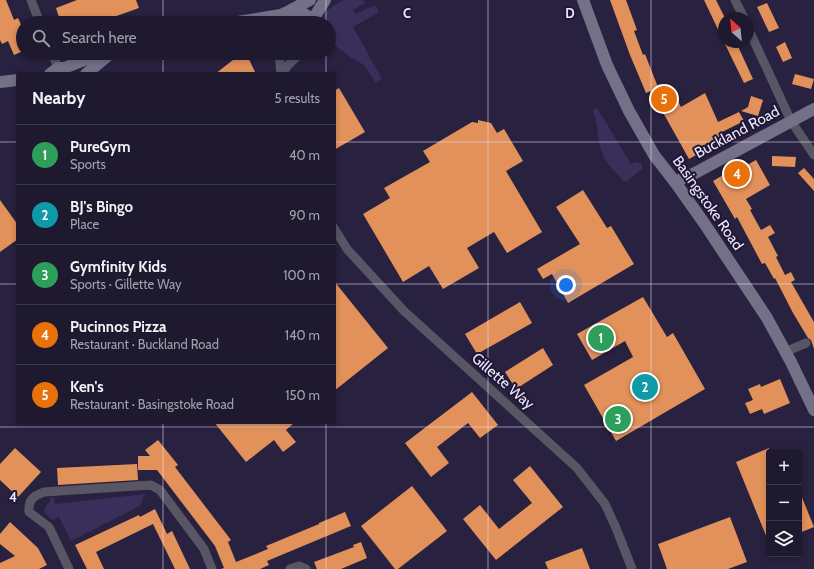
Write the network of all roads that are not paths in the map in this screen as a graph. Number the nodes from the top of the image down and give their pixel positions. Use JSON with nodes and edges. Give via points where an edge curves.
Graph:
{"nodes":[{"id":1,"x":31,"y":0,"type":"edge"},
{"id":2,"x":310,"y":0,"type":"edge"},
{"id":3,"x":325,"y":0,"type":"edge"},
{"id":4,"x":576,"y":0,"type":"edge"},
{"id":5,"x":735,"y":0,"type":"edge"},
{"id":6,"x":585,"y":3,"type":"edge"},
{"id":7,"x":741,"y":12,"type":"edge"},
{"id":8,"x":37,"y":16,"type":"edge"},
{"id":9,"x":282,"y":16,"type":"edge"},
{"id":10,"x":306,"y":16,"type":"edge"},
{"id":11,"x":316,"y":16,"type":"edge"},
{"id":12,"x":754,"y":41,"type":"edge"},
{"id":13,"x":56,"y":60,"type":"edge"},
{"id":14,"x":86,"y":60,"type":"edge"},
{"id":15,"x":103,"y":60,"type":"edge"},
{"id":16,"x":280,"y":60,"type":"edge"},
{"id":17,"x":293,"y":60,"type":"edge"},
{"id":18,"x":61,"y":71,"type":"edge"},
{"id":19,"x":88,"y":72,"type":"edge"},
{"id":20,"x":281,"y":72,"type":"edge"},
{"id":21,"x":283,"y":72,"type":"edge"},
{"id":22,"x":16,"y":80,"type":"edge"},
{"id":23,"x":0,"y":82,"type":"edge"},
{"id":24,"x":0,"y":86,"type":"edge"},
{"id":25,"x":16,"y":88,"type":"edge"},
{"id":26,"x":814,"y":109,"type":"edge"},
{"id":27,"x":791,"y":121,"type":"junction"},
{"id":28,"x":814,"y":155,"type":"edge"},
{"id":29,"x":675,"y":182,"type":"junction"},
{"id":30,"x":336,"y":231,"type":"edge"},
{"id":31,"x":806,"y":343,"type":"dead end"},
{"id":32,"x":785,"y":352,"type":"junction"},
{"id":33,"x":814,"y":410,"type":"edge"},
{"id":34,"x":69,"y":569,"type":"edge"},
{"id":35,"x":212,"y":569,"type":"edge"},
{"id":36,"x":290,"y":569,"type":"edge"},
{"id":37,"x":306,"y":569,"type":"edge"},
{"id":38,"x":632,"y":569,"type":"edge"}],
"edges":[{"from":1,"to":8,"type":"street"},
{"from":2,"to":9,"type":"main road"},
{"from":3,"to":11,"type":"main road"},
{"from":4,"to":6,"type":"main road"},
{"from":5,"to":7,"type":"street"},
{"from":6,"to":29,"type":"main road","name":"Basingstoke Road","via":[[607,66],[629,111],[654,155]]},
{"from":9,"to":10,"type":"main road","via":[[299,12]]},
{"from":12,"to":27,"type":"street"},
{"from":13,"to":18,"type":"street"},
{"from":14,"to":18,"type":"main road"},
{"from":15,"to":19,"type":"main road"},
{"from":16,"to":20,"type":"street"},
{"from":17,"to":21,"type":"street"},
{"from":22,"to":23,"type":"main road"},
{"from":24,"to":25,"type":"main road"},
{"from":26,"to":27,"type":"main road","name":"Buckland Road"},
{"from":27,"to":28,"type":"street"},
{"from":27,"to":29,"type":"main road","name":"Buckland Road"},
{"from":29,"to":32,"type":"main road","name":"Basingstoke Road","via":[[767,318]]},
{"from":30,"to":38,"type":"street","name":"Gillette Way","via":[[347,250],[404,311],[577,468],[605,504]]},
{"from":31,"to":32,"type":"street"},
{"from":32,"to":33,"type":"main road","name":"Basingstoke Road"},
{"from":34,"to":35,"type":"street","via":[[49,527],[29,512],[32,499],[44,492],[151,485],[160,490],[204,549]]},
{"from":36,"to":37,"type":"street","via":[[299,566]]}]}
